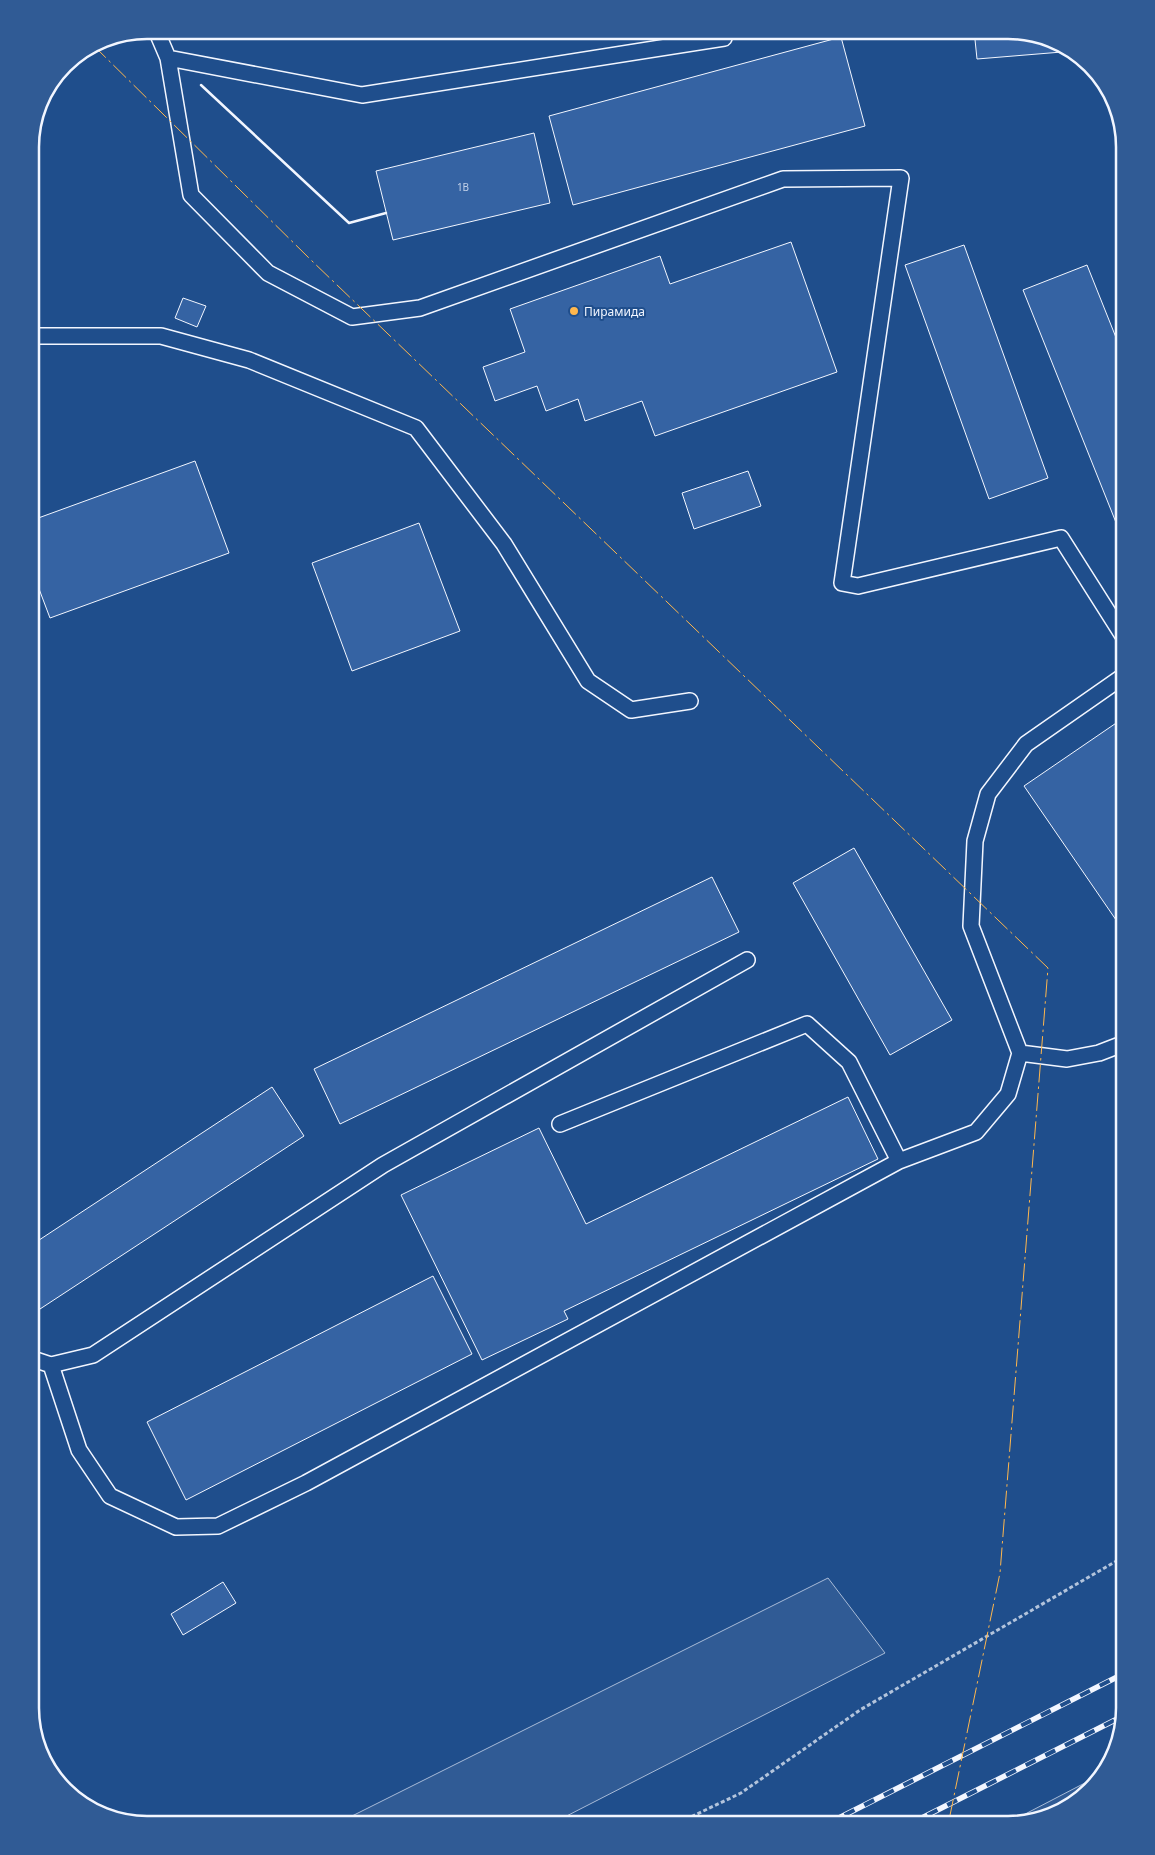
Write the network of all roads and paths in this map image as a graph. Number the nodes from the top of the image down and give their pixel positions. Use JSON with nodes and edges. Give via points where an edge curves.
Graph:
{"nodes":[{"id":1,"x":160,"y":39,"type":"edge"},
{"id":2,"x":718,"y":39,"type":"edge"},
{"id":3,"x":168,"y":58,"type":"junction"},
{"id":4,"x":39,"y":336,"type":"edge"},
{"id":5,"x":1116,"y":625,"type":"edge"},
{"id":6,"x":1116,"y":681,"type":"edge"},
{"id":7,"x":690,"y":701,"type":"dead end"},
{"id":8,"x":747,"y":960,"type":"dead end"},
{"id":9,"x":1116,"y":1046,"type":"edge"},
{"id":10,"x":1020,"y":1053,"type":"junction"},
{"id":11,"x":560,"y":1124,"type":"dead end"},
{"id":12,"x":899,"y":1161,"type":"junction"},
{"id":13,"x":39,"y":1361,"type":"edge"},
{"id":14,"x":50,"y":1364,"type":"junction"},
{"id":15,"x":1116,"y":1561,"type":"edge"},
{"id":16,"x":693,"y":1816,"type":"edge"}],
"edges":[{"from":1,"to":3,"type":"lane"},
{"from":2,"to":3,"type":"lane","via":[[362,95]]},
{"from":3,"to":5,"type":"lane","via":[[191,195],[268,273],[352,317],[420,308],[783,179],[901,178],[842,583],[858,586],[1061,538]]},
{"from":4,"to":7,"type":"lane","via":[[161,336],[248,360],[416,428],[504,544],[588,681],[631,710]]},
{"from":6,"to":10,"type":"lane","via":[[1026,744],[988,794],[975,841],[971,926]]},
{"from":8,"to":14,"type":"lane","via":[[383,1165],[92,1355]]},
{"from":9,"to":10,"type":"lane","via":[[1067,1059]]},
{"from":10,"to":12,"type":"lane","via":[[1008,1094],[976,1132]]},
{"from":11,"to":12,"type":"lane","via":[[807,1024],[850,1062]]},
{"from":12,"to":14,"type":"lane","via":[[306,1484],[218,1526],[176,1527],[110,1496],[79,1450]]},
{"from":13,"to":14,"type":"lane"},
{"from":15,"to":16,"type":"path","via":[[860,1710],[741,1793]]}]}
